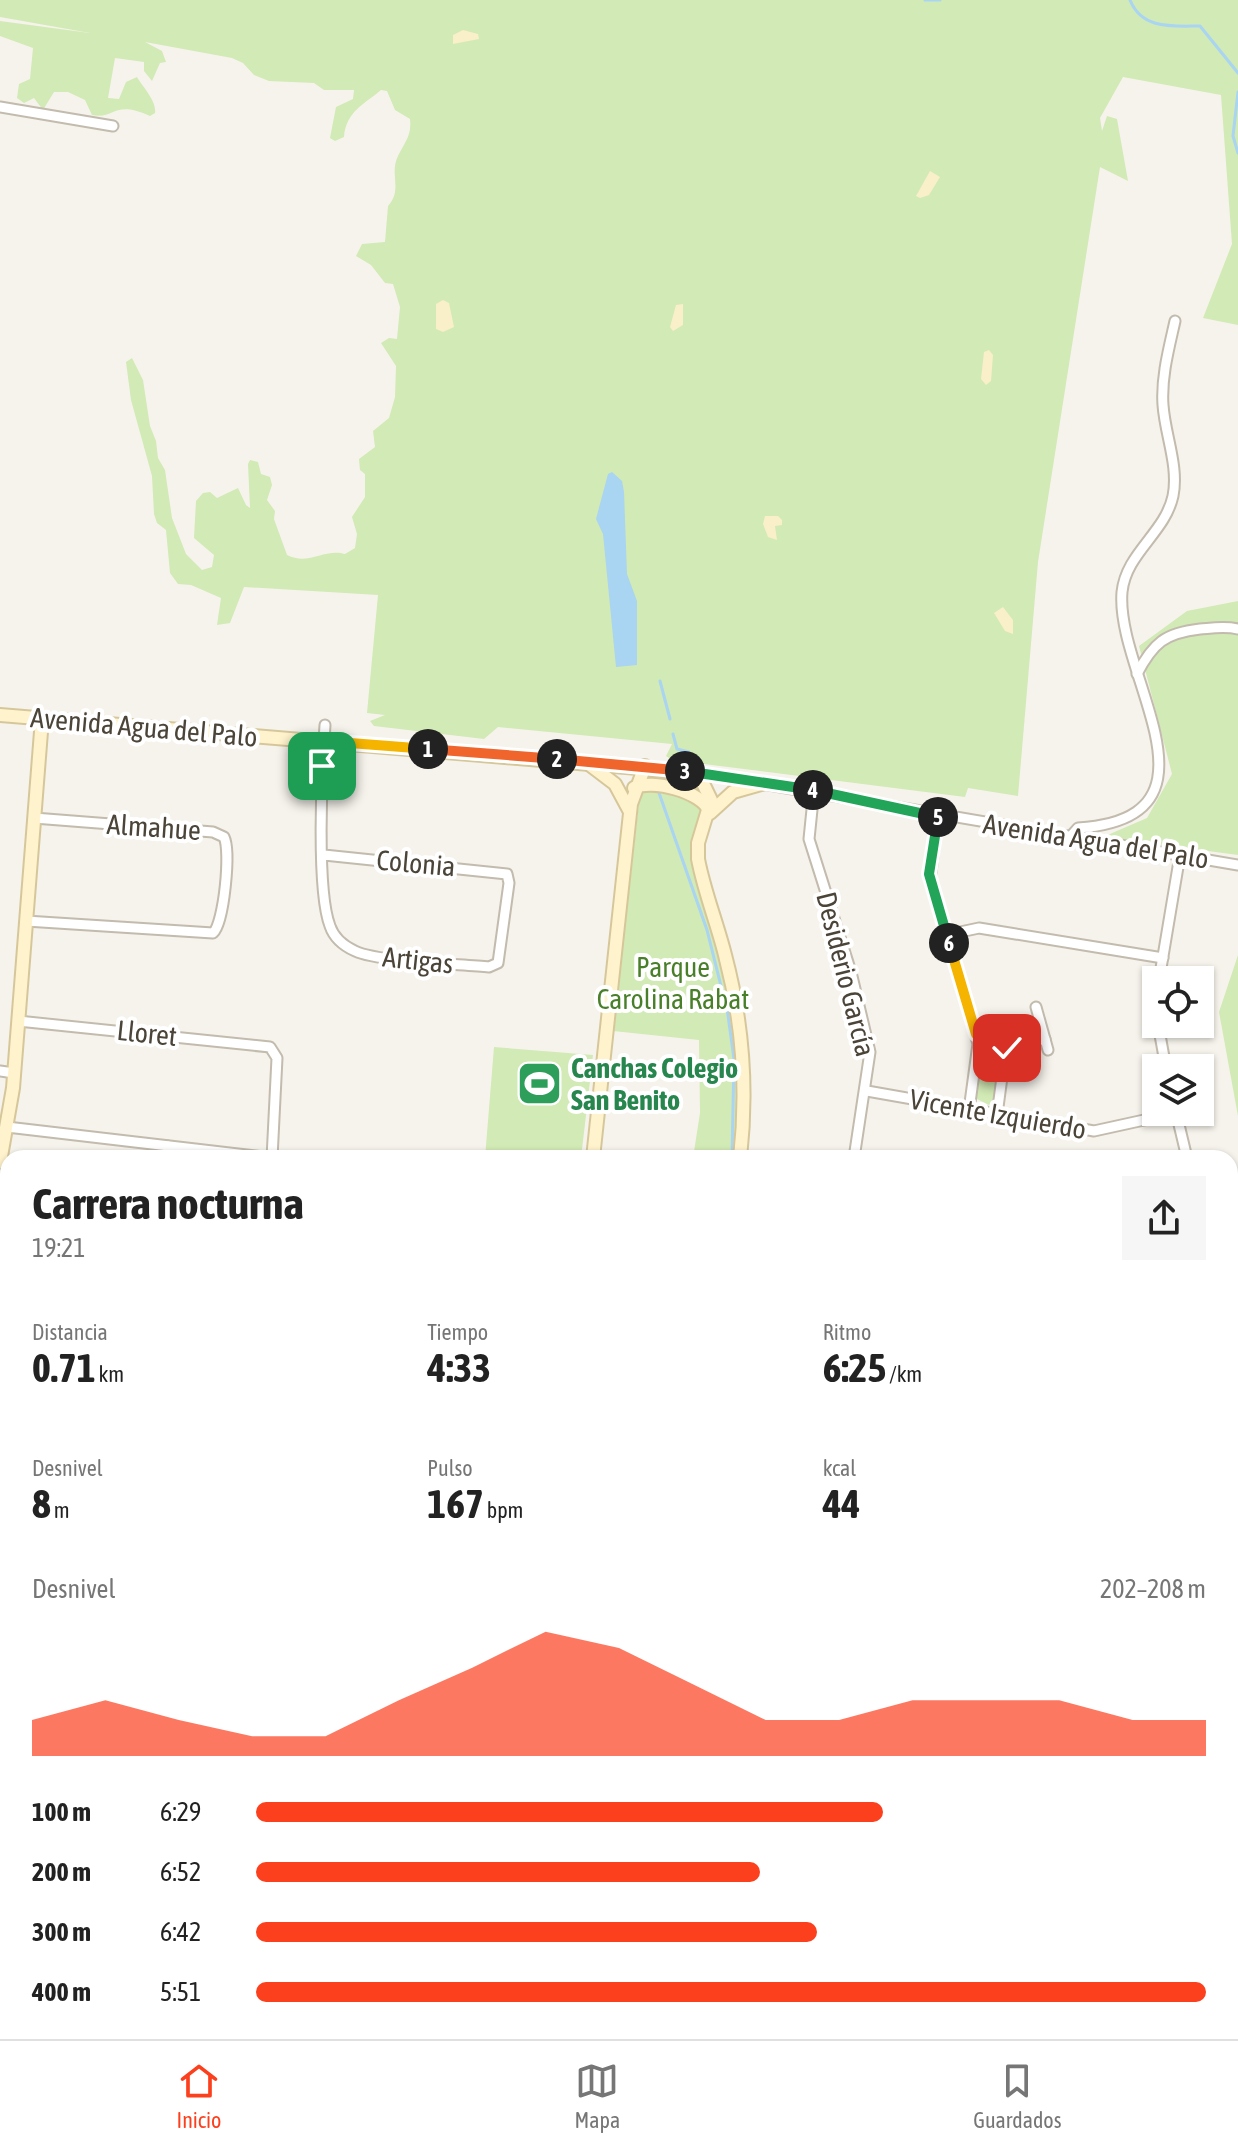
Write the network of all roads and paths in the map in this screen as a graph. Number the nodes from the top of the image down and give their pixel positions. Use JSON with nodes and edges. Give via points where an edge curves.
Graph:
{"nodes":[{"id":1,"x":0,"y":107,"type":"edge"},
{"id":2,"x":113,"y":126,"type":"dead end"},
{"id":3,"x":1175,"y":321,"type":"dead end"},
{"id":4,"x":1238,"y":629,"type":"edge"},
{"id":5,"x":1137,"y":674,"type":"junction"},
{"id":6,"x":0,"y":715,"type":"edge"},
{"id":7,"x":42,"y":719,"type":"junction"},
{"id":8,"x":325,"y":725,"type":"dead end"},
{"id":9,"x":324,"y":741,"type":"junction"},
{"id":10,"x":581,"y":761,"type":"junction"},
{"id":11,"x":645,"y":766,"type":"junction"},
{"id":12,"x":698,"y":773,"type":"junction"},
{"id":13,"x":765,"y":783,"type":"junction"},
{"id":14,"x":634,"y":788,"type":"junction"},
{"id":15,"x":814,"y":790,"type":"junction"},
{"id":16,"x":630,"y":813,"type":"junction"},
{"id":17,"x":708,"y":814,"type":"junction"},
{"id":18,"x":938,"y":815,"type":"junction"},
{"id":19,"x":34,"y":818,"type":"junction"},
{"id":20,"x":1070,"y":837,"type":"junction"},
{"id":21,"x":324,"y":855,"type":"junction"},
{"id":22,"x":1180,"y":855,"type":"junction"},
{"id":23,"x":1238,"y":865,"type":"edge"},
{"id":24,"x":26,"y":921,"type":"junction"},
{"id":25,"x":946,"y":935,"type":"junction"},
{"id":26,"x":1163,"y":958,"type":"junction"},
{"id":27,"x":498,"y":963,"type":"joint"},
{"id":28,"x":1162,"y":966,"type":"edge"},
{"id":29,"x":1036,"y":1007,"type":"dead end"},
{"id":30,"x":18,"y":1021,"type":"junction"},
{"id":31,"x":976,"y":1034,"type":"junction"},
{"id":32,"x":1045,"y":1039,"type":"junction"},
{"id":33,"x":1007,"y":1048,"type":"junction"},
{"id":34,"x":1048,"y":1050,"type":"dead end"},
{"id":35,"x":0,"y":1071,"type":"edge"},
{"id":36,"x":14,"y":1073,"type":"junction"},
{"id":37,"x":867,"y":1091,"type":"junction"},
{"id":38,"x":969,"y":1110,"type":"junction"},
{"id":39,"x":997,"y":1115,"type":"junction"},
{"id":40,"x":1142,"y":1121,"type":"edge"},
{"id":41,"x":1179,"y":1126,"type":"edge"},
{"id":42,"x":7,"y":1127,"type":"junction"},
{"id":43,"x":168,"y":1146,"type":"junction"},
{"id":44,"x":2,"y":1150,"type":"edge"},
{"id":45,"x":168,"y":1150,"type":"edge"},
{"id":46,"x":203,"y":1150,"type":"edge"},
{"id":47,"x":272,"y":1150,"type":"edge"},
{"id":48,"x":594,"y":1150,"type":"edge"},
{"id":49,"x":741,"y":1150,"type":"edge"},
{"id":50,"x":856,"y":1150,"type":"edge"},
{"id":51,"x":1185,"y":1150,"type":"edge"}],
"edges":[{"from":1,"to":2,"type":"street"},
{"from":3,"to":5,"type":"street","via":[[1162,404],[1172,498],[1132,562],[1122,594]]},
{"from":4,"to":5,"type":"street","via":[[1166,635]]},
{"from":5,"to":20,"type":"street","via":[[1160,754],[1154,790],[1130,817],[1078,828]]},
{"from":6,"to":7,"type":"street","name":"Avenida Agua del Palo"},
{"from":7,"to":9,"type":"street","name":"Avenida Agua del Palo"},
{"from":7,"to":19,"type":"street"},
{"from":8,"to":9,"type":"street"},
{"from":9,"to":10,"type":"street","name":"Avenida Agua del Palo"},
{"from":9,"to":21,"type":"street"},
{"from":10,"to":11,"type":"street","name":"Avenida Agua del Palo"},
{"from":10,"to":16,"type":"street","via":[[615,784]]},
{"from":11,"to":12,"type":"street","name":"Avenida Agua del Palo"},
{"from":11,"to":14,"type":"street"},
{"from":12,"to":13,"type":"street","name":"Avenida Agua del Palo"},
{"from":12,"to":17,"type":"street","via":[[711,793]]},
{"from":13,"to":15,"type":"street","name":"Avenida Agua del Palo"},
{"from":13,"to":17,"type":"street","via":[[733,792]]},
{"from":14,"to":16,"type":"street"},
{"from":14,"to":17,"type":"street","via":[[645,784],[692,793],[703,799]]},
{"from":15,"to":18,"type":"street","name":"Avenida Agua del Palo"},
{"from":15,"to":37,"type":"street","name":"Desiderio García","via":[[809,839],[869,1041]]},
{"from":16,"to":48,"type":"street"},
{"from":17,"to":49,"type":"street","via":[[698,859],[726,958],[744,1052]]},
{"from":18,"to":20,"type":"street","name":"Avenida Agua del Palo"},
{"from":18,"to":25,"type":"street","via":[[929,874]]},
{"from":19,"to":24,"type":"street"},
{"from":19,"to":24,"type":"street","name":"Almahue","via":[[213,832],[224,837],[227,851],[221,920],[213,933]]},
{"from":20,"to":22,"type":"street","name":"Avenida Agua del Palo"},
{"from":21,"to":27,"type":"street","name":"Artigas","via":[[328,922],[341,942],[369,955],[489,967]]},
{"from":21,"to":27,"type":"street","name":"Colonia","via":[[507,874]]},
{"from":22,"to":23,"type":"street","name":"Avenida Agua del Palo"},
{"from":22,"to":26,"type":"street"},
{"from":24,"to":30,"type":"street"},
{"from":25,"to":26,"type":"street","via":[[979,928]]},
{"from":25,"to":31,"type":"street"},
{"from":26,"to":28,"type":"street"},
{"from":29,"to":32,"type":"street"},
{"from":30,"to":36,"type":"street"},
{"from":30,"to":47,"type":"street","name":"Lloret","via":[[264,1045],[277,1058]]},
{"from":31,"to":33,"type":"street","via":[[1003,1035]]},
{"from":31,"to":38,"type":"street"},
{"from":32,"to":33,"type":"street"},
{"from":32,"to":34,"type":"street"},
{"from":33,"to":39,"type":"street"},
{"from":35,"to":36,"type":"street"},
{"from":36,"to":42,"type":"street"},
{"from":37,"to":38,"type":"street","name":"Vicente Izquierdo"},
{"from":37,"to":50,"type":"street","name":"Desiderio García"},
{"from":38,"to":39,"type":"street","name":"Vicente Izquierdo"},
{"from":39,"to":40,"type":"street","name":"Vicente Izquierdo","via":[[1100,1131]]},
{"from":41,"to":51,"type":"street"},
{"from":42,"to":43,"type":"street"},
{"from":42,"to":44,"type":"street"},
{"from":43,"to":45,"type":"street"},
{"from":43,"to":46,"type":"street"}]}
